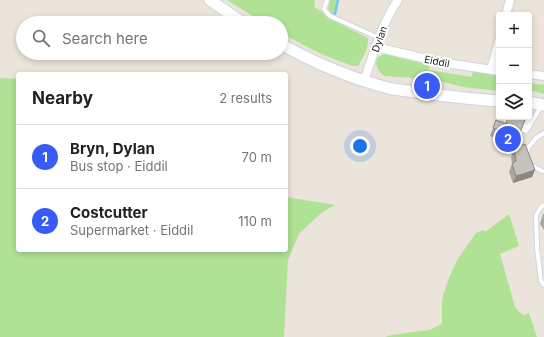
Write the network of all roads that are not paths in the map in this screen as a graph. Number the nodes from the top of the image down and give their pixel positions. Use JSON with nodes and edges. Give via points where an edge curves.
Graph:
{"nodes":[{"id":1,"x":210,"y":0,"type":"edge"},
{"id":2,"x":327,"y":0,"type":"edge"},
{"id":3,"x":398,"y":0,"type":"edge"},
{"id":4,"x":510,"y":0,"type":"edge"},
{"id":5,"x":507,"y":12,"type":"edge"},
{"id":6,"x":233,"y":16,"type":"edge"},
{"id":7,"x":379,"y":38,"type":"junction"},
{"id":8,"x":376,"y":47,"type":"junction"},
{"id":9,"x":288,"y":48,"type":"edge"},
{"id":10,"x":498,"y":48,"type":"edge"},
{"id":11,"x":495,"y":70,"type":"edge"},
{"id":12,"x":532,"y":74,"type":"edge"},
{"id":13,"x":544,"y":76,"type":"edge"},
{"id":14,"x":364,"y":81,"type":"junction"},
{"id":15,"x":496,"y":102,"type":"edge"},
{"id":16,"x":532,"y":103,"type":"edge"},
{"id":17,"x":543,"y":105,"type":"edge"},
{"id":18,"x":519,"y":120,"type":"edge"},
{"id":19,"x":530,"y":125,"type":"junction"},
{"id":20,"x":522,"y":127,"type":"edge"},
{"id":21,"x":544,"y":133,"type":"edge"},
{"id":22,"x":544,"y":171,"type":"edge"},
{"id":23,"x":544,"y":205,"type":"edge"},
{"id":24,"x":544,"y":285,"type":"edge"}],
"edges":[{"from":1,"to":6,"type":"main road"},
{"from":2,"to":7,"type":"lane","via":[[324,8],[330,16]]},
{"from":3,"to":7,"type":"street","name":"Dylan"},
{"from":4,"to":5,"type":"street"},
{"from":7,"to":8,"type":"street","name":"Dylan"},
{"from":8,"to":11,"type":"street","name":"Eiddil","via":[[439,62]]},
{"from":8,"to":14,"type":"street","name":"Dylan"},
{"from":9,"to":14,"type":"main road"},
{"from":10,"to":11,"type":"street"},
{"from":12,"to":13,"type":"street"},
{"from":14,"to":15,"type":"main road","via":[[393,89]]},
{"from":16,"to":17,"type":"main road"},
{"from":17,"to":19,"type":"lane"},
{"from":18,"to":19,"type":"lane"},
{"from":19,"to":20,"type":"lane","via":[[526,131]]},
{"from":21,"to":22,"type":"lane","via":[[528,148],[527,157],[531,166]]},
{"from":23,"to":24,"type":"lane","via":[[536,215],[541,281]]}]}
